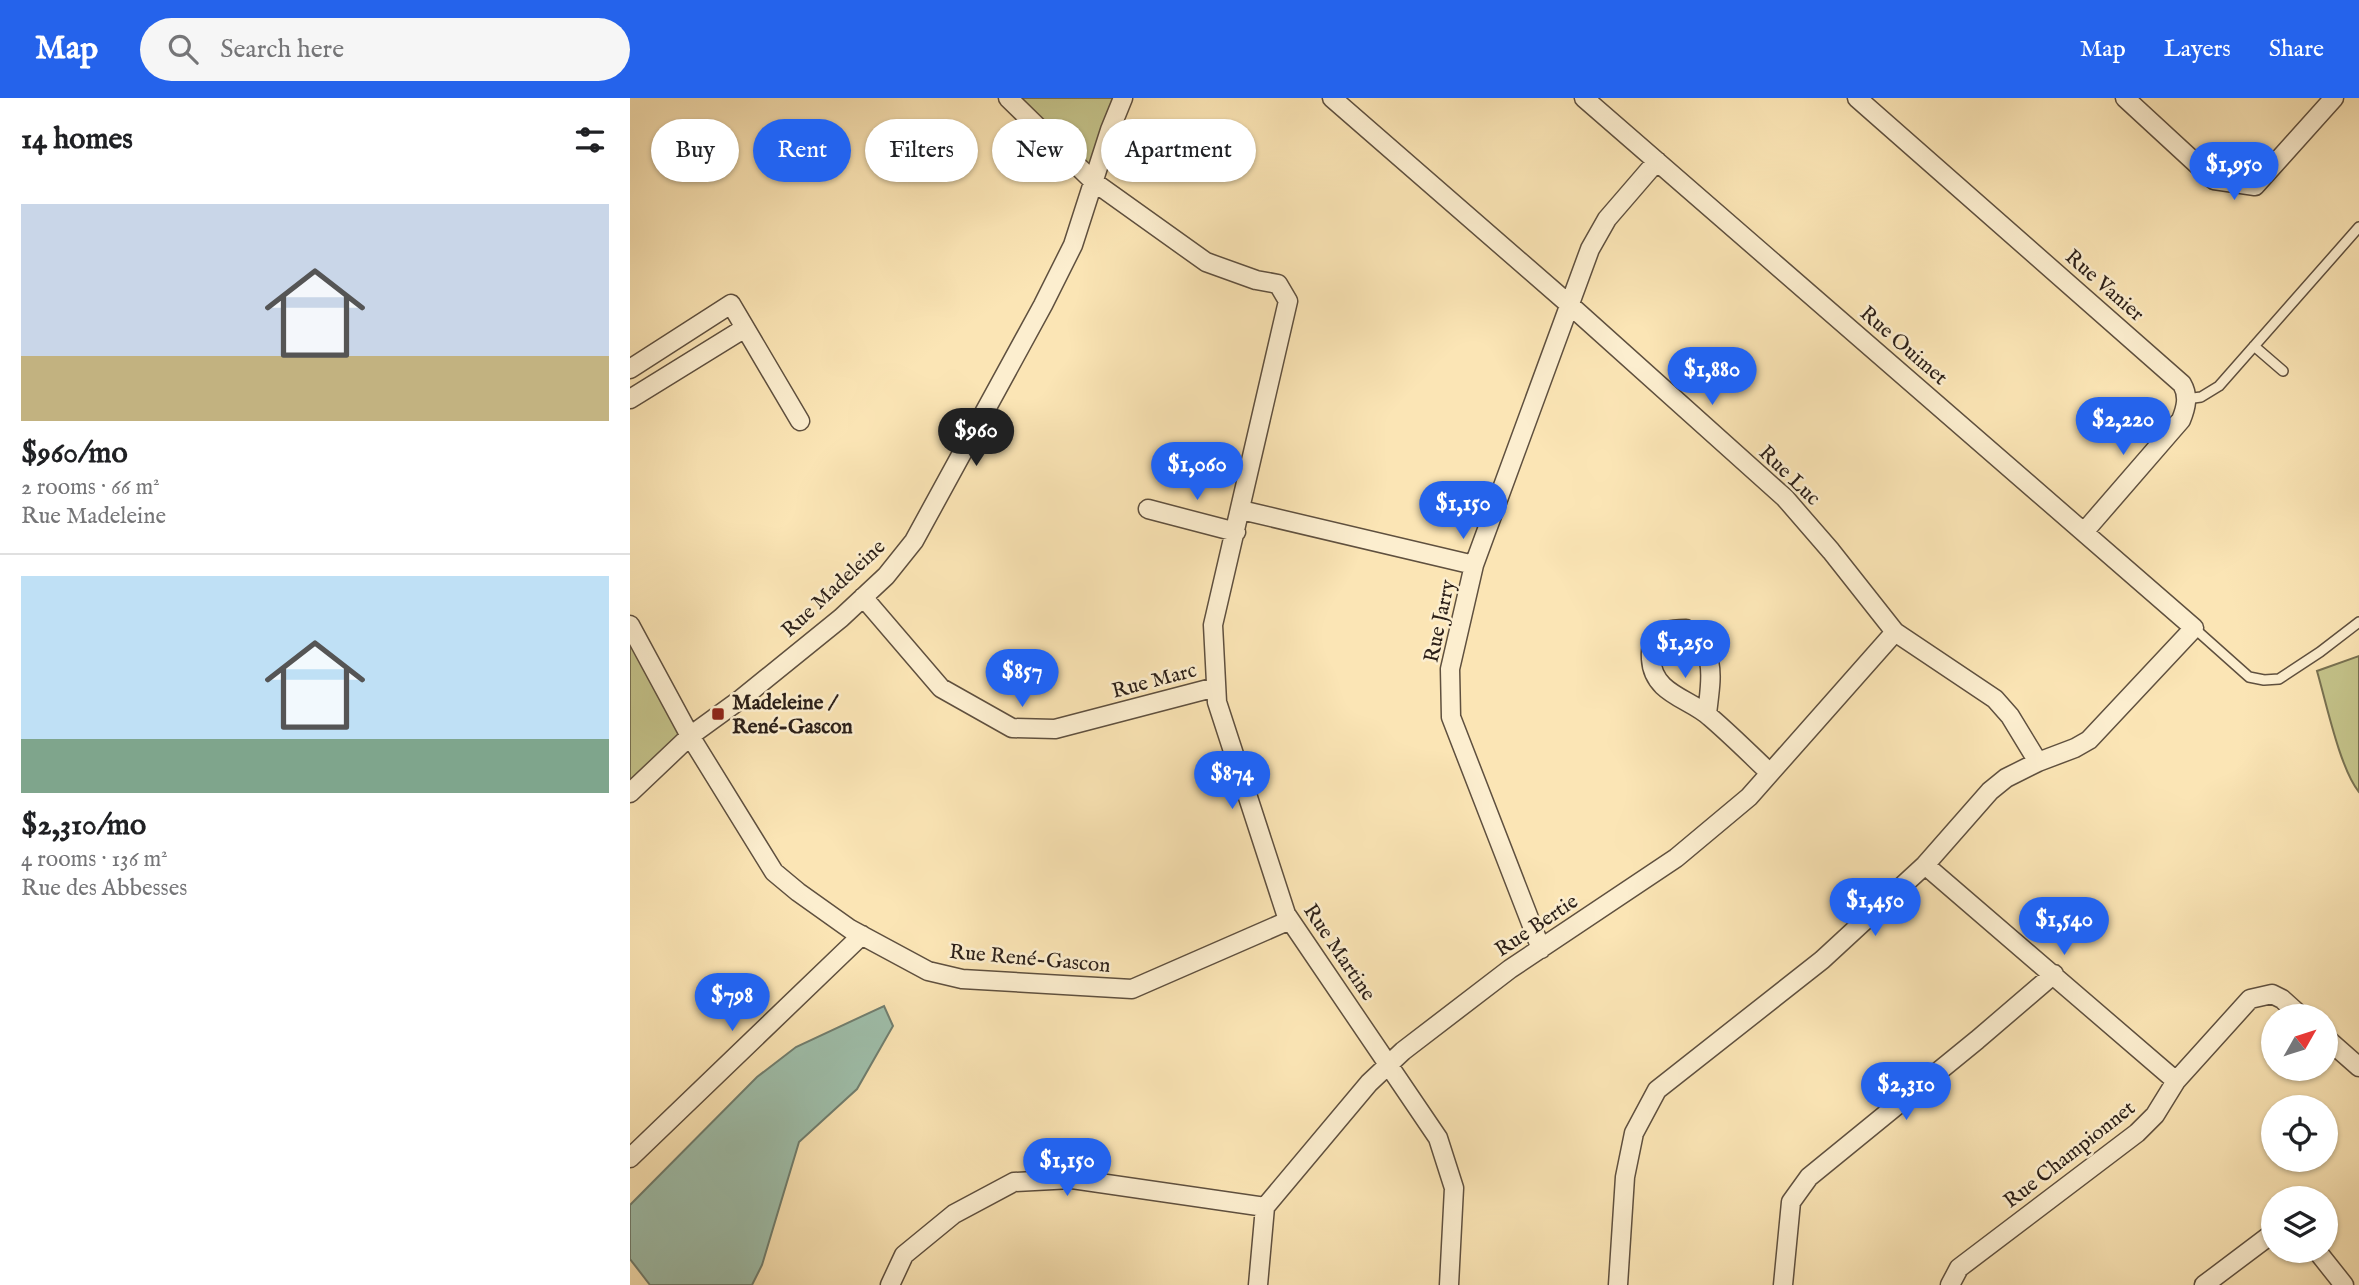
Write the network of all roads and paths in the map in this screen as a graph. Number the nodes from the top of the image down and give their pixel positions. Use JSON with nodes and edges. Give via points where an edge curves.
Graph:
{"nodes":[{"id":1,"x":1008,"y":98,"type":"edge"},
{"id":2,"x":1123,"y":98,"type":"edge"},
{"id":3,"x":1332,"y":98,"type":"edge"},
{"id":4,"x":1584,"y":98,"type":"edge"},
{"id":5,"x":1857,"y":98,"type":"edge"},
{"id":6,"x":2125,"y":98,"type":"edge"},
{"id":7,"x":2334,"y":98,"type":"edge"},
{"id":8,"x":1657,"y":161,"type":"junction"},
{"id":9,"x":1094,"y":182,"type":"junction"},
{"id":10,"x":2359,"y":227,"type":"edge"},
{"id":11,"x":1571,"y":306,"type":"junction"},
{"id":12,"x":745,"y":328,"type":"junction"},
{"id":13,"x":2254,"y":346,"type":"junction"},
{"id":14,"x":630,"y":369,"type":"edge"},
{"id":15,"x":2283,"y":371,"type":"dead end"},
{"id":16,"x":630,"y":398,"type":"edge"},
{"id":17,"x":2186,"y":399,"type":"junction"},
{"id":18,"x":800,"y":421,"type":"dead end"},
{"id":19,"x":1148,"y":509,"type":"dead end"},
{"id":20,"x":1241,"y":510,"type":"junction"},
{"id":21,"x":1236,"y":532,"type":"junction"},
{"id":22,"x":2084,"y":532,"type":"junction"},
{"id":23,"x":1474,"y":565,"type":"junction"},
{"id":24,"x":863,"y":597,"type":"junction"},
{"id":25,"x":2359,"y":622,"type":"edge"},
{"id":26,"x":630,"y":625,"type":"edge"},
{"id":27,"x":2194,"y":628,"type":"junction"},
{"id":28,"x":1895,"y":632,"type":"junction"},
{"id":29,"x":1216,"y":687,"type":"junction"},
{"id":30,"x":1707,"y":714,"type":"junction"},
{"id":31,"x":690,"y":736,"type":"junction"},
{"id":32,"x":2038,"y":762,"type":"junction"},
{"id":33,"x":1770,"y":773,"type":"junction"},
{"id":34,"x":630,"y":793,"type":"edge"},
{"id":35,"x":1925,"y":865,"type":"junction"},
{"id":36,"x":1290,"y":920,"type":"junction"},
{"id":37,"x":862,"y":936,"type":"junction"},
{"id":38,"x":1541,"y":949,"type":"junction"},
{"id":39,"x":2054,"y":974,"type":"junction"},
{"id":40,"x":2287,"y":1004,"type":"edge"},
{"id":41,"x":2338,"y":1049,"type":"edge"},
{"id":42,"x":1388,"y":1065,"type":"junction"},
{"id":43,"x":2359,"y":1067,"type":"edge"},
{"id":44,"x":2176,"y":1081,"type":"junction"},
{"id":45,"x":630,"y":1158,"type":"edge"},
{"id":46,"x":1265,"y":1208,"type":"junction"},
{"id":47,"x":2261,"y":1242,"type":"edge"},
{"id":48,"x":2327,"y":1263,"type":"edge"},
{"id":49,"x":890,"y":1285,"type":"edge"},
{"id":50,"x":1258,"y":1285,"type":"edge"},
{"id":51,"x":1449,"y":1285,"type":"edge"},
{"id":52,"x":1618,"y":1285,"type":"edge"},
{"id":53,"x":1783,"y":1285,"type":"edge"},
{"id":54,"x":1950,"y":1285,"type":"edge"},
{"id":55,"x":2204,"y":1285,"type":"edge"},
{"id":56,"x":2344,"y":1285,"type":"edge"}],
"edges":[{"from":1,"to":9,"type":"street"},
{"from":2,"to":9,"type":"street","name":"Rue Madeleine"},
{"from":3,"to":11,"type":"street","name":"Rue Luc"},
{"from":4,"to":8,"type":"street","name":"Rue Ouimet"},
{"from":5,"to":17,"type":"street","name":"Rue Vanier","via":[[2182,384]]},
{"from":6,"to":7,"type":"street","via":[[2214,180],[2255,186]]},
{"from":8,"to":11,"type":"street","name":"Rue Jarry","via":[[1607,219],[1590,249]]},
{"from":8,"to":22,"type":"street","name":"Rue Ouimet"},
{"from":9,"to":20,"type":"street","name":"Rue Martine","via":[[1206,262],[1278,284],[1288,301]]},
{"from":9,"to":24,"type":"street","name":"Rue Madeleine","via":[[1073,245],[1043,305],[914,541]]},
{"from":10,"to":13,"type":"lane"},
{"from":11,"to":23,"type":"street","name":"Rue Jarry"},
{"from":11,"to":28,"type":"street","name":"Rue Luc","via":[[1785,498]]},
{"from":12,"to":14,"type":"street","via":[[731,304]]},
{"from":12,"to":16,"type":"street"},
{"from":12,"to":18,"type":"street"},
{"from":13,"to":15,"type":"lane"},
{"from":13,"to":17,"type":"lane","via":[[2219,386],[2201,397]]},
{"from":17,"to":22,"type":"street","via":[[2181,420]]},
{"from":19,"to":21,"type":"street"},
{"from":20,"to":21,"type":"street","name":"Rue Martine"},
{"from":20,"to":23,"type":"street"},
{"from":21,"to":29,"type":"street","name":"Rue Martine","via":[[1213,625]]},
{"from":22,"to":27,"type":"street","name":"Rue Ouimet"},
{"from":23,"to":38,"type":"street","name":"Rue Jarry","via":[[1450,669],[1451,717]]},
{"from":24,"to":29,"type":"street","name":"Rue Marc","via":[[941,688],[1012,728],[1055,729]]},
{"from":24,"to":31,"type":"street","name":"Rue Madeleine"},
{"from":25,"to":27,"type":"lane","via":[[2279,679],[2264,680],[2249,677]]},
{"from":26,"to":31,"type":"street","name":"Rue René-Gascon"},
{"from":27,"to":32,"type":"street","via":[[2089,740]]},
{"from":28,"to":32,"type":"street","name":"Rue Luc","via":[[1994,699]]},
{"from":28,"to":33,"type":"street","name":"Rue Bertie"},
{"from":29,"to":36,"type":"street","name":"Rue Martine","via":[[1221,715]]},
{"from":30,"to":30,"type":"street","via":[[1675,697],[1655,677],[1651,648],[1659,634],[1686,629],[1699,640],[1709,658]]},
{"from":30,"to":33,"type":"street"},
{"from":31,"to":34,"type":"street","name":"Rue Madeleine"},
{"from":31,"to":37,"type":"street","name":"Rue René-Gascon","via":[[774,872]]},
{"from":32,"to":35,"type":"street","via":[[1990,791]]},
{"from":33,"to":38,"type":"street","name":"Rue Bertie","via":[[1749,797],[1676,858]]},
{"from":35,"to":39,"type":"street"},
{"from":35,"to":52,"type":"street","via":[[1822,960],[1657,1090],[1634,1133],[1625,1177]]},
{"from":36,"to":37,"type":"street","name":"Rue René-Gascon","via":[[1132,989],[962,979],[928,971]]},
{"from":36,"to":42,"type":"street","name":"Rue Martine"},
{"from":37,"to":45,"type":"street"},
{"from":38,"to":42,"type":"street","name":"Rue Bertie"},
{"from":39,"to":44,"type":"street"},
{"from":39,"to":53,"type":"street","via":[[1809,1177],[1791,1202]]},
{"from":40,"to":44,"type":"street","name":"Rue Championnet","via":[[2272,994],[2250,999]]},
{"from":41,"to":43,"type":"street"},
{"from":42,"to":46,"type":"street","name":"Rue Bertie"},
{"from":42,"to":51,"type":"street","name":"Rue Martine","via":[[1438,1138],[1454,1188]]},
{"from":44,"to":54,"type":"street","name":"Rue Championnet","via":[[2155,1115],[2137,1133],[1959,1268]]},
{"from":46,"to":49,"type":"street","via":[[1072,1179],[1014,1182],[954,1214],[904,1255]]},
{"from":46,"to":50,"type":"street"},
{"from":47,"to":55,"type":"street"},
{"from":48,"to":56,"type":"street"}]}
